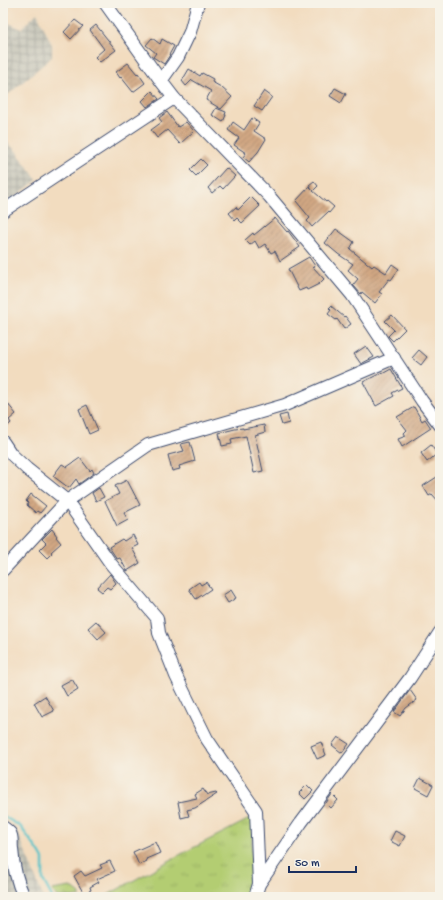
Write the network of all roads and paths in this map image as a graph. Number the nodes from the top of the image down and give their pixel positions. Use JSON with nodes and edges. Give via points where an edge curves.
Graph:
{"nodes":[{"id":1,"x":105,"y":3,"type":"edge"},
{"id":2,"x":198,"y":3,"type":"edge"},
{"id":3,"x":161,"y":81,"type":"junction"},
{"id":4,"x":174,"y":98,"type":"junction"},
{"id":5,"x":3,"y":211,"type":"edge"},
{"id":6,"x":394,"y":358,"type":"junction"},
{"id":7,"x":440,"y":425,"type":"edge"},
{"id":8,"x":3,"y":442,"type":"edge"},
{"id":9,"x":67,"y":501,"type":"junction"},
{"id":10,"x":3,"y":570,"type":"edge"},
{"id":11,"x":440,"y":632,"type":"edge"},
{"id":12,"x":3,"y":827,"type":"edge"},
{"id":13,"x":258,"y":884,"type":"junction"},
{"id":14,"x":24,"y":897,"type":"edge"},
{"id":15,"x":255,"y":897,"type":"edge"}],
"edges":[{"from":1,"to":3,"type":"street"},
{"from":2,"to":3,"type":"street","via":[[190,32],[178,57]]},
{"from":3,"to":4,"type":"street"},
{"from":4,"to":5,"type":"street"},
{"from":4,"to":6,"type":"street","via":[[293,224],[352,295]]},
{"from":6,"to":7,"type":"street"},
{"from":6,"to":9,"type":"street","via":[[285,406],[148,445]]},
{"from":8,"to":9,"type":"street","via":[[27,469]]},
{"from":9,"to":10,"type":"street"},
{"from":9,"to":13,"type":"street","via":[[110,564],[157,618],[159,633],[176,676],[207,739],[256,811]]},
{"from":11,"to":13,"type":"street","via":[[410,678],[301,822]]},
{"from":12,"to":14,"type":"street","via":[[11,834],[15,871]]},
{"from":13,"to":15,"type":"street"}]}
